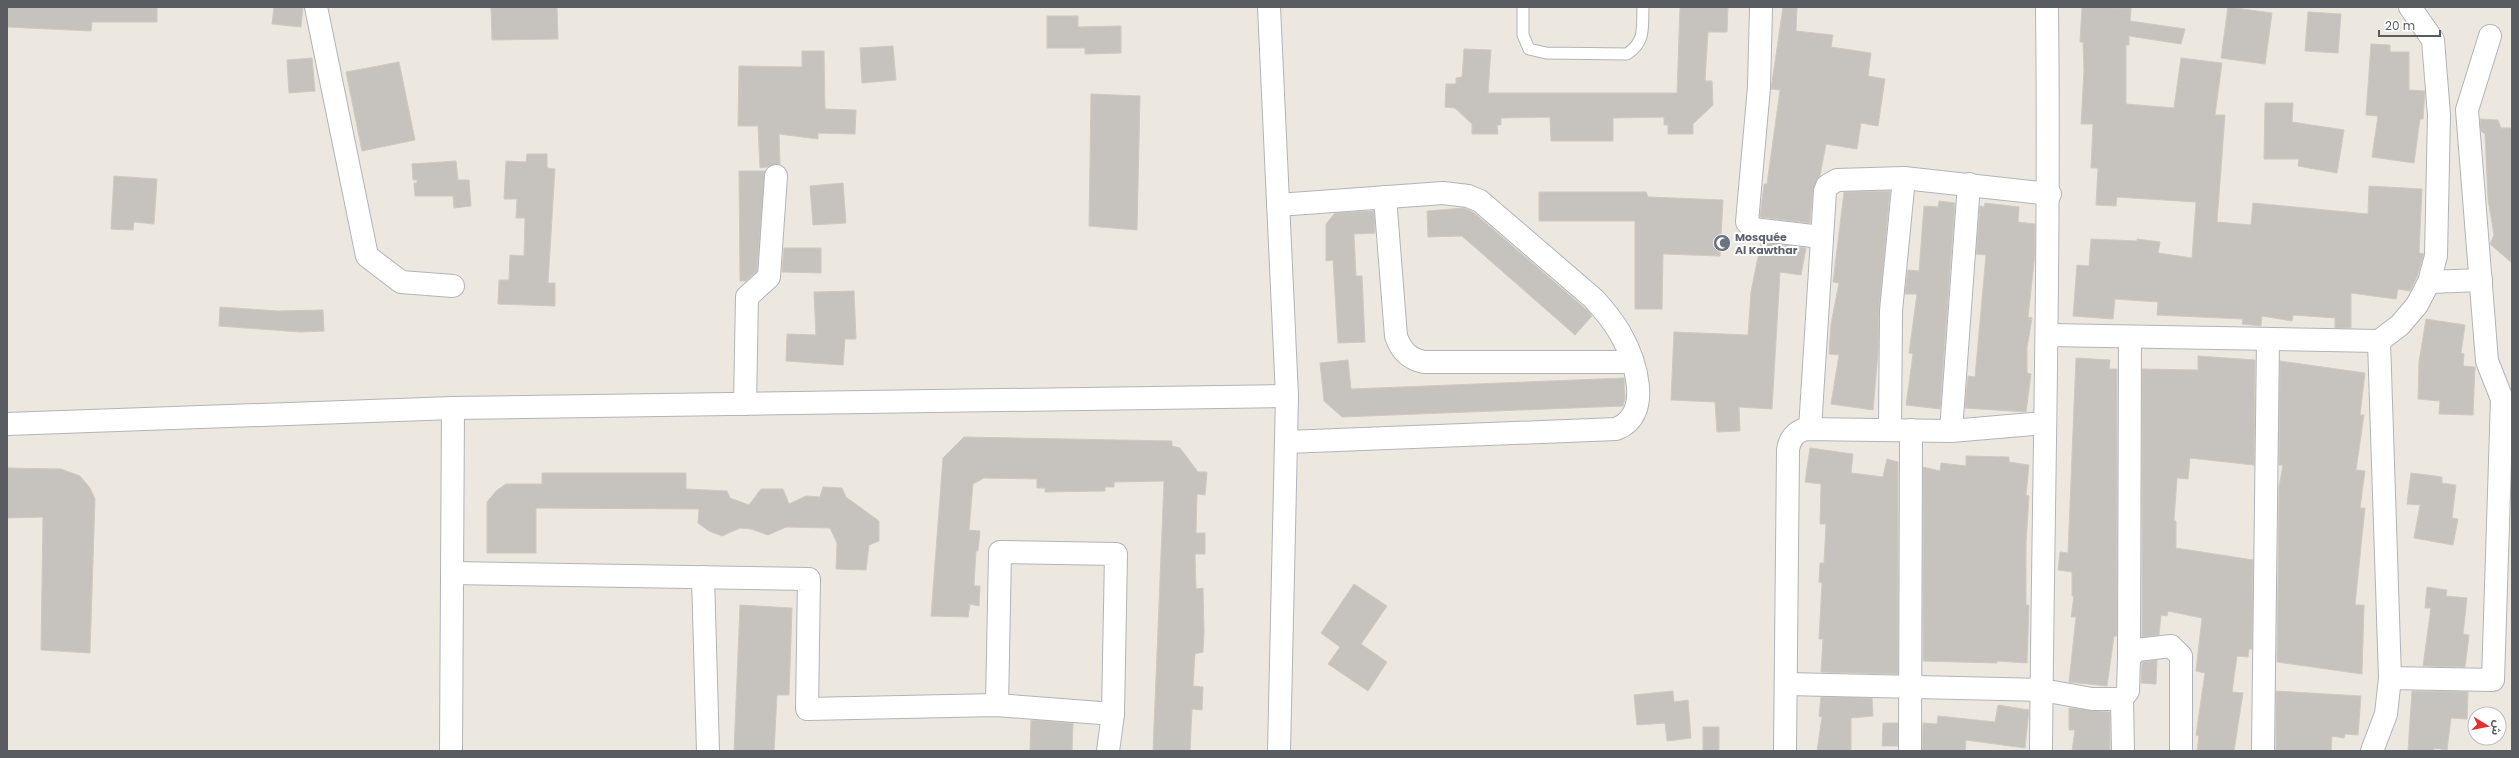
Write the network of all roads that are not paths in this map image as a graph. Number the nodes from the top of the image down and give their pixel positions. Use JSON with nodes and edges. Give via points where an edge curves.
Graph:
{"nodes":[{"id":1,"x":316,"y":7,"type":"edge"},
{"id":2,"x":1269,"y":7,"type":"edge"},
{"id":3,"x":1523,"y":7,"type":"edge"},
{"id":4,"x":1643,"y":7,"type":"edge"},
{"id":5,"x":1761,"y":7,"type":"edge"},
{"id":6,"x":2047,"y":7,"type":"edge"},
{"id":7,"x":2410,"y":7,"type":"edge"},
{"id":8,"x":2490,"y":36,"type":"dead end"},
{"id":9,"x":776,"y":176,"type":"dead end"},
{"id":10,"x":1904,"y":178,"type":"junction"},
{"id":11,"x":1969,"y":184,"type":"junction"},
{"id":12,"x":2050,"y":194,"type":"junction"},
{"id":13,"x":1385,"y":197,"type":"junction"},
{"id":14,"x":1278,"y":205,"type":"junction"},
{"id":15,"x":1821,"y":237,"type":"junction"},
{"id":16,"x":2481,"y":280,"type":"junction"},
{"id":17,"x":2429,"y":282,"type":"junction"},
{"id":18,"x":453,"y":286,"type":"dead end"},
{"id":19,"x":2048,"y":335,"type":"junction"},
{"id":20,"x":2130,"y":336,"type":"junction"},
{"id":21,"x":2268,"y":339,"type":"junction"},
{"id":22,"x":2379,"y":341,"type":"junction"},
{"id":23,"x":1632,"y":362,"type":"junction"},
{"id":24,"x":1287,"y":396,"type":"junction"},
{"id":25,"x":2507,"y":402,"type":"edge"},
{"id":26,"x":746,"y":404,"type":"junction"},
{"id":27,"x":453,"y":408,"type":"junction"},
{"id":28,"x":2044,"y":423,"type":"junction"},
{"id":29,"x":7,"y":424,"type":"edge"},
{"id":30,"x":1810,"y":429,"type":"junction"},
{"id":31,"x":1901,"y":430,"type":"junction"},
{"id":32,"x":1952,"y":431,"type":"junction"},
{"id":33,"x":1287,"y":442,"type":"junction"},
{"id":34,"x":452,"y":573,"type":"junction"},
{"id":35,"x":703,"y":577,"type":"junction"},
{"id":36,"x":2129,"y":658,"type":"junction"},
{"id":37,"x":2390,"y":678,"type":"junction"},
{"id":38,"x":1786,"y":684,"type":"junction"},
{"id":39,"x":1912,"y":686,"type":"junction"},
{"id":40,"x":2042,"y":690,"type":"junction"},
{"id":41,"x":2122,"y":699,"type":"junction"},
{"id":42,"x":997,"y":705,"type":"junction"},
{"id":43,"x":1113,"y":714,"type":"junction"},
{"id":44,"x":451,"y":751,"type":"edge"},
{"id":45,"x":708,"y":751,"type":"edge"},
{"id":46,"x":1108,"y":751,"type":"edge"},
{"id":47,"x":1279,"y":751,"type":"edge"},
{"id":48,"x":1785,"y":751,"type":"edge"},
{"id":49,"x":1910,"y":751,"type":"edge"},
{"id":50,"x":2041,"y":751,"type":"edge"},
{"id":51,"x":2123,"y":751,"type":"edge"},
{"id":52,"x":2181,"y":751,"type":"edge"},
{"id":53,"x":2263,"y":751,"type":"edge"},
{"id":54,"x":2372,"y":751,"type":"edge"}],
"edges":[{"from":1,"to":18,"type":"street","via":[[367,256],[401,282]]},
{"from":2,"to":14,"type":"street"},
{"from":3,"to":4,"type":"lane","via":[[1523,35],[1530,49],[1546,53],[1626,54],[1638,46],[1642,33]]},
{"from":5,"to":15,"type":"street","via":[[1759,87],[1747,222],[1753,229]]},
{"from":6,"to":12,"type":"street"},
{"from":7,"to":17,"type":"street","via":[[2432,40],[2439,115],[2436,256]]},
{"from":8,"to":16,"type":"street","via":[[2467,110]]},
{"from":9,"to":26,"type":"street","via":[[769,277],[748,297]]},
{"from":10,"to":11,"type":"street"},
{"from":10,"to":15,"type":"street","via":[[1842,179],[1831,182],[1825,191]]},
{"from":10,"to":31,"type":"street","via":[[1891,311]]},
{"from":11,"to":12,"type":"street"},
{"from":11,"to":32,"type":"street"},
{"from":12,"to":19,"type":"street"},
{"from":13,"to":14,"type":"street"},
{"from":13,"to":23,"type":"street","via":[[1455,193],[1485,204],[1594,299],[1621,334]]},
{"from":13,"to":23,"type":"street","via":[[1396,336],[1403,351],[1409,356],[1424,362]]},
{"from":14,"to":24,"type":"street"},
{"from":15,"to":30,"type":"street"},
{"from":16,"to":17,"type":"street"},
{"from":16,"to":25,"type":"street","via":[[2487,361]]},
{"from":17,"to":22,"type":"street","via":[[2417,305],[2400,325]]},
{"from":19,"to":20,"type":"street"},
{"from":19,"to":28,"type":"street"},
{"from":20,"to":21,"type":"street"},
{"from":20,"to":36,"type":"street"},
{"from":21,"to":22,"type":"street"},
{"from":21,"to":53,"type":"street"},
{"from":22,"to":37,"type":"street"},
{"from":23,"to":33,"type":"street","via":[[1638,391],[1636,413],[1631,420],[1616,429]]},
{"from":24,"to":26,"type":"street"},
{"from":24,"to":33,"type":"street"},
{"from":25,"to":37,"type":"street","via":[[2493,680]]},
{"from":26,"to":27,"type":"street"},
{"from":27,"to":29,"type":"street"},
{"from":27,"to":34,"type":"street"},
{"from":28,"to":32,"type":"street"},
{"from":28,"to":40,"type":"street"},
{"from":30,"to":31,"type":"street"},
{"from":30,"to":38,"type":"street","via":[[1796,433],[1790,440],[1788,450]]},
{"from":31,"to":32,"type":"street"},
{"from":31,"to":39,"type":"street"},
{"from":33,"to":47,"type":"street"},
{"from":34,"to":35,"type":"street"},
{"from":34,"to":44,"type":"street"},
{"from":35,"to":42,"type":"street","via":[[810,579],[807,709]]},
{"from":35,"to":45,"type":"street"},
{"from":36,"to":41,"type":"street","via":[[2128,691]]},
{"from":36,"to":52,"type":"street","via":[[2137,650],[2171,646],[2181,656]]},
{"from":37,"to":54,"type":"street","via":[[2386,714]]},
{"from":38,"to":39,"type":"street"},
{"from":38,"to":48,"type":"street"},
{"from":39,"to":40,"type":"street"},
{"from":39,"to":49,"type":"street"},
{"from":40,"to":41,"type":"street","via":[[2092,699]]},
{"from":40,"to":50,"type":"street"},
{"from":41,"to":51,"type":"street"},
{"from":42,"to":43,"type":"street"},
{"from":42,"to":43,"type":"street","via":[[1000,552],[1116,554]]},
{"from":43,"to":46,"type":"street"}]}
